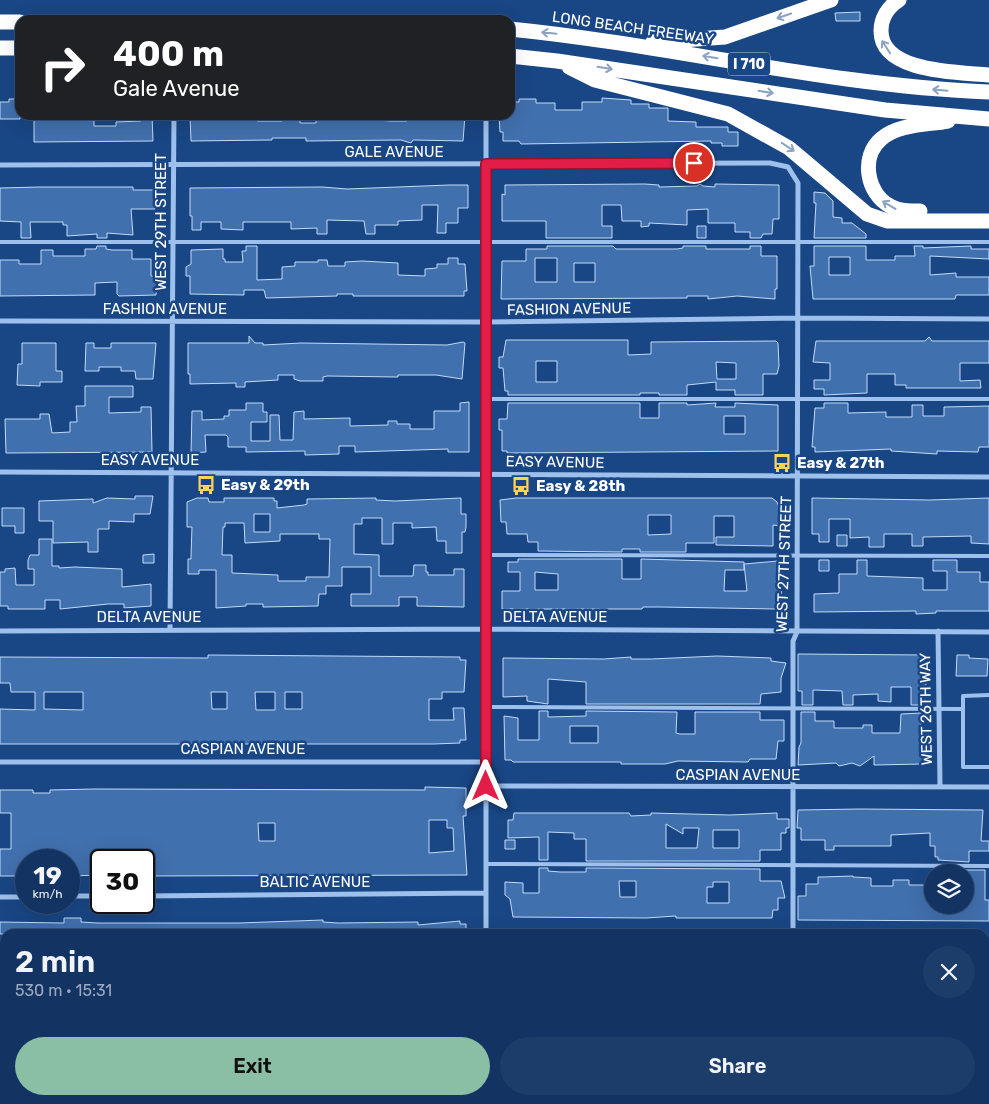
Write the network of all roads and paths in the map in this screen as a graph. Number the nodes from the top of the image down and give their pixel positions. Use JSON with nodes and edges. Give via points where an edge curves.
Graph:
{"nodes":[{"id":1,"x":830,"y":0,"type":"edge"},
{"id":2,"x":899,"y":0,"type":"edge"},
{"id":3,"x":0,"y":22,"type":"edge"},
{"id":4,"x":15,"y":22,"type":"edge"},
{"id":5,"x":515,"y":30,"type":"edge"},
{"id":6,"x":618,"y":43,"type":"junction"},
{"id":7,"x":0,"y":48,"type":"edge"},
{"id":8,"x":15,"y":48,"type":"edge"},
{"id":9,"x":515,"y":56,"type":"edge"},
{"id":10,"x":557,"y":60,"type":"junction"},
{"id":11,"x":989,"y":75,"type":"edge"},
{"id":12,"x":989,"y":92,"type":"edge"},
{"id":13,"x":964,"y":118,"type":"junction"},
{"id":14,"x":989,"y":119,"type":"edge"},
{"id":15,"x":174,"y":120,"type":"edge"},
{"id":16,"x":486,"y":120,"type":"edge"},
{"id":17,"x":174,"y":164,"type":"junction"},
{"id":18,"x":486,"y":164,"type":"junction"},
{"id":19,"x":0,"y":165,"type":"edge"},
{"id":20,"x":788,"y":168,"type":"joint"},
{"id":21,"x":989,"y":212,"type":"edge"},
{"id":22,"x":989,"y":221,"type":"edge"},
{"id":23,"x":0,"y":242,"type":"edge"},
{"id":24,"x":173,"y":242,"type":"junction"},
{"id":25,"x":486,"y":242,"type":"junction"},
{"id":26,"x":797,"y":242,"type":"junction"},
{"id":27,"x":989,"y":242,"type":"edge"},
{"id":28,"x":798,"y":318,"type":"junction"},
{"id":29,"x":989,"y":319,"type":"edge"},
{"id":30,"x":0,"y":321,"type":"edge"},
{"id":31,"x":173,"y":321,"type":"junction"},
{"id":32,"x":486,"y":322,"type":"junction"},
{"id":33,"x":486,"y":399,"type":"junction"},
{"id":34,"x":798,"y":399,"type":"junction"},
{"id":35,"x":989,"y":399,"type":"edge"},
{"id":36,"x":0,"y":472,"type":"edge"},
{"id":37,"x":171,"y":472,"type":"junction"},
{"id":38,"x":486,"y":474,"type":"junction"},
{"id":39,"x":799,"y":477,"type":"junction"},
{"id":40,"x":989,"y":477,"type":"edge"},
{"id":41,"x":486,"y":555,"type":"junction"},
{"id":42,"x":798,"y":555,"type":"junction"},
{"id":43,"x":989,"y":556,"type":"edge"},
{"id":44,"x":486,"y":629,"type":"junction"},
{"id":45,"x":170,"y":630,"type":"junction"},
{"id":46,"x":0,"y":631,"type":"edge"},
{"id":47,"x":797,"y":632,"type":"junction"},
{"id":48,"x":938,"y":632,"type":"junction"},
{"id":49,"x":989,"y":632,"type":"edge"},
{"id":50,"x":989,"y":694,"type":"edge"},
{"id":51,"x":486,"y":707,"type":"junction"},
{"id":52,"x":793,"y":710,"type":"junction"},
{"id":53,"x":962,"y":710,"type":"junction"},
{"id":54,"x":939,"y":711,"type":"junction"},
{"id":55,"x":0,"y":762,"type":"edge"},
{"id":56,"x":486,"y":762,"type":"junction"},
{"id":57,"x":989,"y":767,"type":"edge"},
{"id":58,"x":486,"y":786,"type":"junction"},
{"id":59,"x":940,"y":787,"type":"junction"},
{"id":60,"x":989,"y":787,"type":"edge"},
{"id":61,"x":793,"y":788,"type":"junction"},
{"id":62,"x":486,"y":864,"type":"junction"},
{"id":63,"x":793,"y":865,"type":"junction"},
{"id":64,"x":989,"y":866,"type":"edge"},
{"id":65,"x":486,"y":893,"type":"junction"},
{"id":66,"x":15,"y":896,"type":"edge"},
{"id":67,"x":155,"y":896,"type":"edge"},
{"id":68,"x":0,"y":897,"type":"edge"},
{"id":69,"x":486,"y":929,"type":"edge"},
{"id":70,"x":793,"y":929,"type":"edge"}],
"edges":[{"from":1,"to":6,"type":"highway","one_way":true,"via":[[725,37]]},
{"from":11,"to":2,"type":"highway","one_way":true,"via":[[925,67],[895,58],[883,44],[881,27],[887,10]]},
{"from":3,"to":4,"type":"highway"},
{"from":6,"to":5,"type":"highway","name":"LONG BEACH FREEWAY","number":"I 710","one_way":true},
{"from":12,"to":6,"type":"highway","name":"LONG BEACH FREEWAY","number":"I 710","one_way":true,"via":[[942,90],[856,79]]},
{"from":7,"to":8,"type":"highway"},
{"from":9,"to":10,"type":"highway","number":"I 710"},
{"from":10,"to":13,"type":"highway","number":"I 710","one_way":true,"via":[[865,107]]},
{"from":10,"to":22,"type":"highway","one_way":true,"via":[[595,80],[728,114],[789,148],[866,214],[887,221]]},
{"from":13,"to":14,"type":"highway","number":"I 710"},
{"from":21,"to":13,"type":"highway","one_way":true,"via":[[898,210],[885,203],[870,183],[871,154],[887,135]]},
{"from":15,"to":17,"type":"street","name":"WEST 29TH STREET"},
{"from":16,"to":18,"type":"street"},
{"from":17,"to":18,"type":"street","name":"GALE AVENUE"},
{"from":17,"to":19,"type":"street","name":"GALE AVENUE"},
{"from":17,"to":24,"type":"street","name":"WEST 29TH STREET"},
{"from":18,"to":20,"type":"street","name":"GALE AVENUE","via":[[770,163]]},
{"from":18,"to":25,"type":"street"},
{"from":20,"to":26,"type":"street","name":"WEST 27TH STREET","via":[[798,183]]},
{"from":23,"to":24,"type":"lane"},
{"from":24,"to":25,"type":"lane"},
{"from":24,"to":31,"type":"street","name":"WEST 29TH STREET"},
{"from":25,"to":26,"type":"lane"},
{"from":25,"to":32,"type":"street"},
{"from":26,"to":27,"type":"lane"},
{"from":26,"to":28,"type":"street","name":"WEST 27TH STREET"},
{"from":28,"to":29,"type":"street","name":"FASHION AVENUE"},
{"from":28,"to":32,"type":"street","name":"FASHION AVENUE"},
{"from":28,"to":34,"type":"street","name":"WEST 27TH STREET"},
{"from":30,"to":31,"type":"street","name":"FASHION AVENUE"},
{"from":31,"to":32,"type":"street","name":"FASHION AVENUE"},
{"from":31,"to":37,"type":"street","name":"WEST 29TH STREET"},
{"from":32,"to":33,"type":"street"},
{"from":33,"to":34,"type":"lane"},
{"from":33,"to":38,"type":"street"},
{"from":34,"to":35,"type":"lane"},
{"from":34,"to":39,"type":"street","name":"WEST 27TH STREET"},
{"from":36,"to":37,"type":"street","name":"EASY AVENUE"},
{"from":37,"to":38,"type":"street","name":"EASY AVENUE"},
{"from":37,"to":45,"type":"street","name":"WEST 29TH STREET"},
{"from":38,"to":39,"type":"street","name":"EASY AVENUE"},
{"from":38,"to":41,"type":"street"},
{"from":39,"to":40,"type":"street","name":"EASY AVENUE"},
{"from":39,"to":42,"type":"street","name":"WEST 27TH STREET"},
{"from":41,"to":42,"type":"lane"},
{"from":41,"to":44,"type":"street"},
{"from":42,"to":43,"type":"lane"},
{"from":42,"to":47,"type":"street","name":"WEST 27TH STREET"},
{"from":44,"to":45,"type":"street","name":"DELTA AVENUE"},
{"from":44,"to":47,"type":"street","name":"DELTA AVENUE"},
{"from":44,"to":51,"type":"street"},
{"from":45,"to":46,"type":"street","name":"DELTA AVENUE"},
{"from":47,"to":48,"type":"street","name":"DELTA AVENUE"},
{"from":47,"to":52,"type":"street","name":"WEST 27TH STREET","via":[[793,641]]},
{"from":48,"to":49,"type":"street","name":"DELTA AVENUE"},
{"from":48,"to":54,"type":"street","name":"WEST 26TH WAY"},
{"from":50,"to":53,"type":"lane","via":[[963,696]]},
{"from":51,"to":52,"type":"lane"},
{"from":51,"to":56,"type":"street"},
{"from":52,"to":54,"type":"lane"},
{"from":52,"to":61,"type":"street","name":"WEST 27TH STREET"},
{"from":53,"to":54,"type":"lane"},
{"from":53,"to":57,"type":"lane","via":[[963,767]]},
{"from":54,"to":59,"type":"street","name":"WEST 26TH WAY"},
{"from":55,"to":56,"type":"street","name":"CASPIAN AVENUE"},
{"from":56,"to":58,"type":"street"},
{"from":58,"to":61,"type":"street","name":"CASPIAN AVENUE"},
{"from":58,"to":62,"type":"street"},
{"from":59,"to":60,"type":"street","name":"CASPIAN AVENUE"},
{"from":59,"to":61,"type":"street","name":"CASPIAN AVENUE"},
{"from":61,"to":63,"type":"street","name":"WEST 27TH STREET"},
{"from":62,"to":63,"type":"lane"},
{"from":62,"to":65,"type":"street"},
{"from":63,"to":64,"type":"lane"},
{"from":63,"to":70,"type":"street","name":"WEST 27TH STREET"},
{"from":65,"to":67,"type":"street","name":"BALTIC AVENUE"},
{"from":65,"to":69,"type":"street"},
{"from":66,"to":68,"type":"street"}]}
